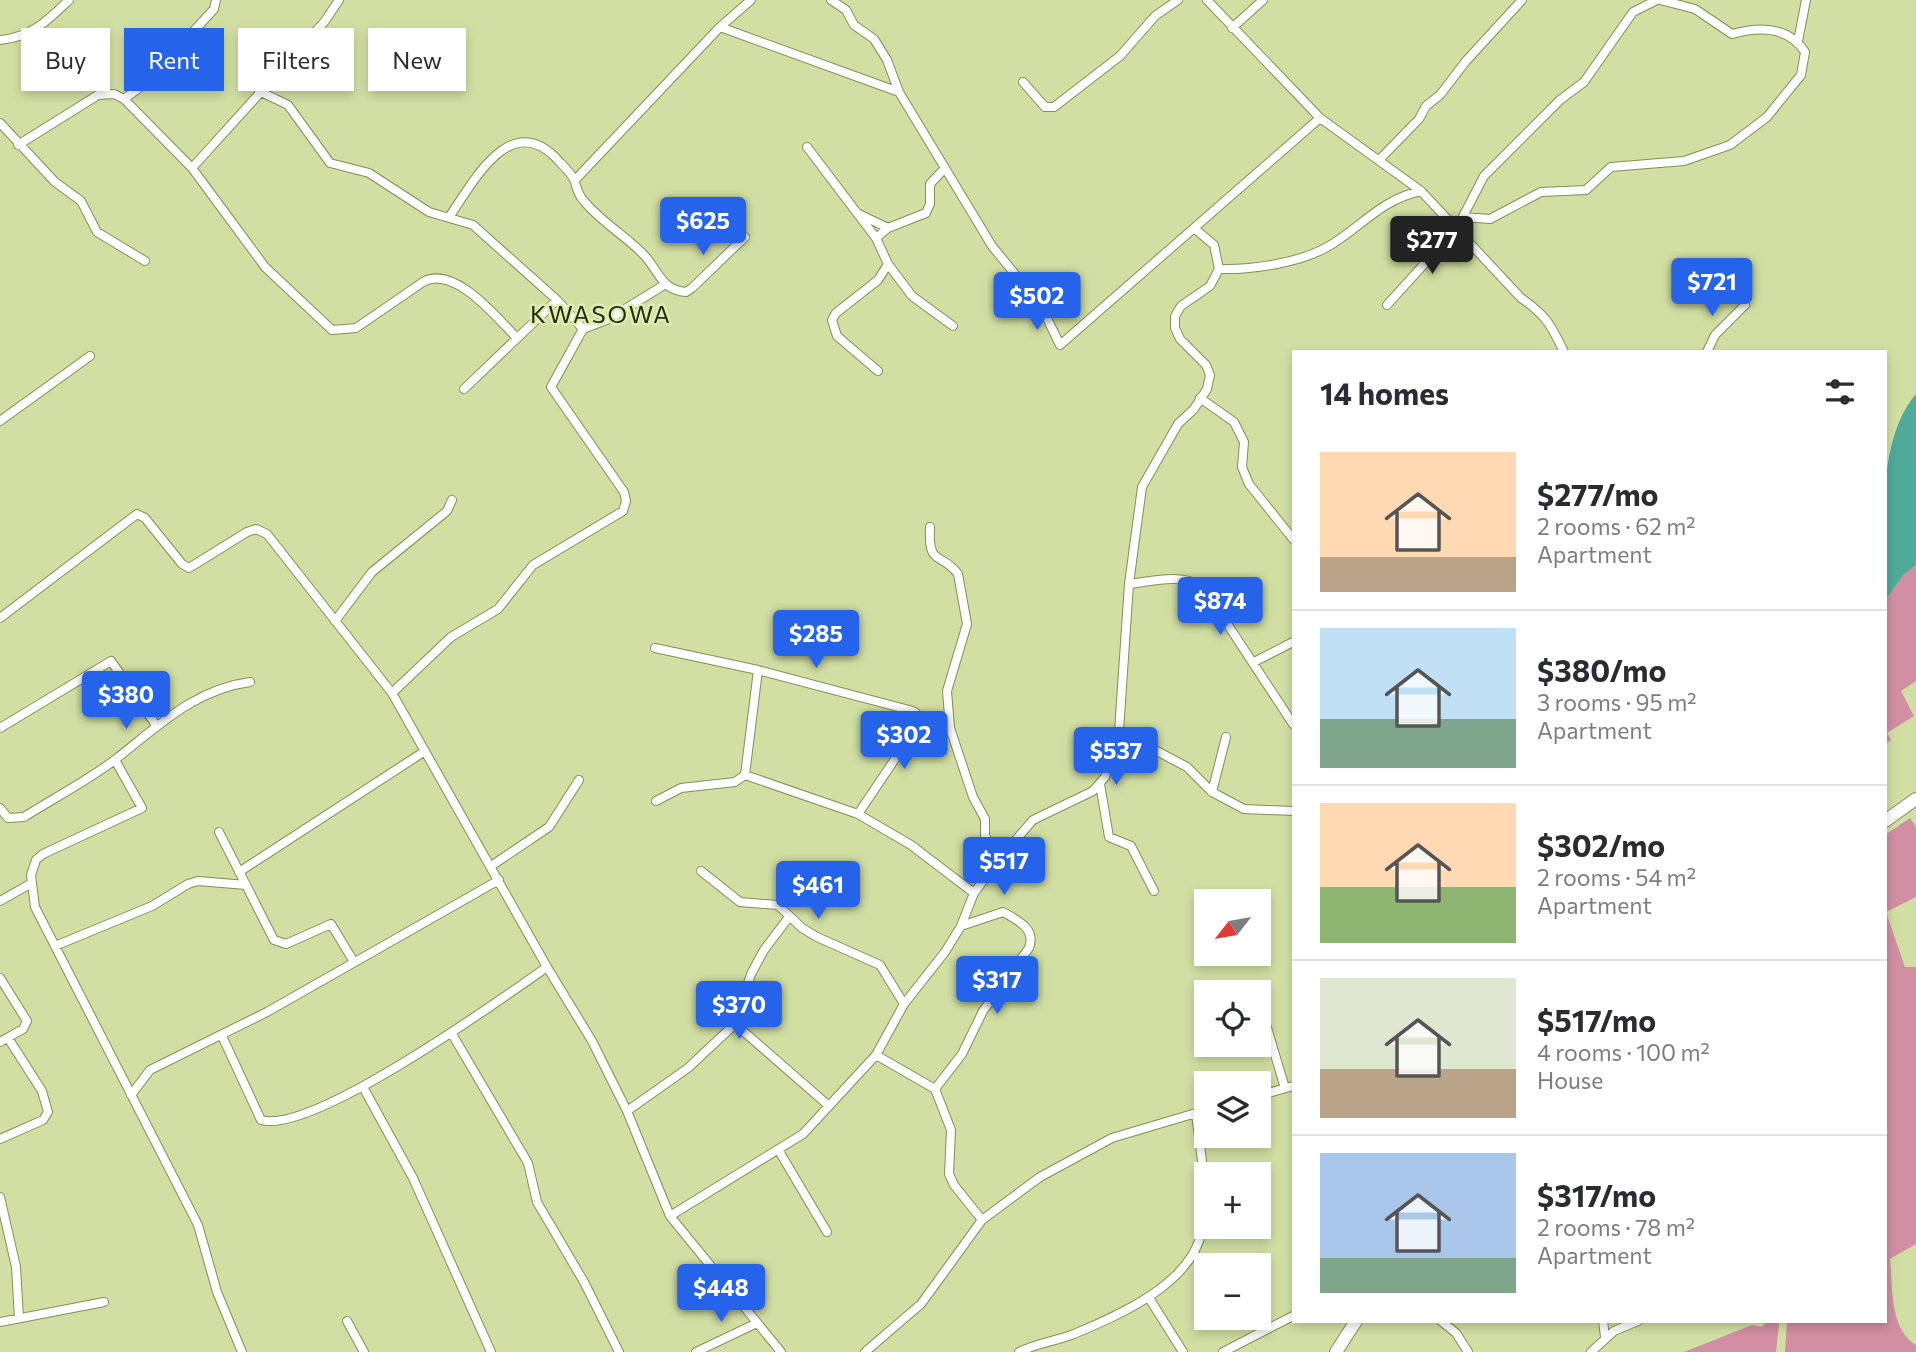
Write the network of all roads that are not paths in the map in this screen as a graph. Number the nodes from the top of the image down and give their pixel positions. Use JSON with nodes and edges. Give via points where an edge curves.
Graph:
{"nodes":[{"id":1,"x":69,"y":0,"type":"edge"},
{"id":2,"x":216,"y":0,"type":"edge"},
{"id":3,"x":339,"y":0,"type":"edge"},
{"id":4,"x":751,"y":0,"type":"edge"},
{"id":5,"x":831,"y":0,"type":"edge"},
{"id":6,"x":1178,"y":0,"type":"edge"},
{"id":7,"x":1207,"y":0,"type":"edge"},
{"id":8,"x":1263,"y":0,"type":"edge"},
{"id":9,"x":1522,"y":0,"type":"edge"},
{"id":10,"x":1658,"y":0,"type":"edge"},
{"id":11,"x":1806,"y":0,"type":"edge"},
{"id":12,"x":720,"y":27,"type":"junction"},
{"id":13,"x":318,"y":28,"type":"edge"},
{"id":14,"x":1232,"y":28,"type":"junction"},
{"id":15,"x":0,"y":40,"type":"edge"},
{"id":16,"x":1798,"y":41,"type":"junction"},
{"id":17,"x":1023,"y":82,"type":"dead end"},
{"id":18,"x":259,"y":91,"type":"joint"},
{"id":19,"x":899,"y":92,"type":"junction"},
{"id":20,"x":124,"y":99,"type":"junction"},
{"id":21,"x":1320,"y":118,"type":"junction"},
{"id":22,"x":0,"y":123,"type":"edge"},
{"id":23,"x":18,"y":145,"type":"junction"},
{"id":24,"x":807,"y":146,"type":"dead end"},
{"id":25,"x":1380,"y":159,"type":"junction"},
{"id":26,"x":192,"y":168,"type":"junction"},
{"id":27,"x":945,"y":168,"type":"junction"},
{"id":28,"x":575,"y":180,"type":"junction"},
{"id":29,"x":1421,"y":191,"type":"junction"},
{"id":30,"x":857,"y":214,"type":"junction"},
{"id":31,"x":1463,"y":217,"type":"junction"},
{"id":32,"x":449,"y":218,"type":"junction"},
{"id":33,"x":888,"y":228,"type":"junction"},
{"id":34,"x":1194,"y":228,"type":"junction"},
{"id":35,"x":1457,"y":228,"type":"junction"},
{"id":36,"x":745,"y":237,"type":"dead end"},
{"id":37,"x":876,"y":238,"type":"junction"},
{"id":38,"x":145,"y":261,"type":"dead end"},
{"id":39,"x":888,"y":264,"type":"junction"},
{"id":40,"x":1219,"y":269,"type":"junction"},
{"id":41,"x":664,"y":285,"type":"junction"},
{"id":42,"x":557,"y":300,"type":"junction"},
{"id":43,"x":1745,"y":304,"type":"dead end"},
{"id":44,"x":1387,"y":305,"type":"dead end"},
{"id":45,"x":953,"y":326,"type":"dead end"},
{"id":46,"x":583,"y":329,"type":"junction"},
{"id":47,"x":517,"y":338,"type":"junction"},
{"id":48,"x":1563,"y":350,"type":"edge"},
{"id":49,"x":1708,"y":350,"type":"edge"},
{"id":50,"x":90,"y":356,"type":"dead end"},
{"id":51,"x":878,"y":371,"type":"dead end"},
{"id":52,"x":464,"y":389,"type":"dead end"},
{"id":53,"x":1200,"y":398,"type":"junction"},
{"id":54,"x":0,"y":421,"type":"edge"},
{"id":55,"x":452,"y":500,"type":"dead end"},
{"id":56,"x":930,"y":527,"type":"dead end"},
{"id":57,"x":1292,"y":538,"type":"edge"},
{"id":58,"x":1129,"y":584,"type":"junction"},
{"id":59,"x":0,"y":618,"type":"edge"},
{"id":60,"x":335,"y":621,"type":"junction"},
{"id":61,"x":1292,"y":643,"type":"edge"},
{"id":62,"x":655,"y":648,"type":"dead end"},
{"id":63,"x":1254,"y":662,"type":"junction"},
{"id":64,"x":758,"y":670,"type":"junction"},
{"id":65,"x":250,"y":682,"type":"dead end"},
{"id":66,"x":392,"y":693,"type":"junction"},
{"id":67,"x":1292,"y":722,"type":"edge"},
{"id":68,"x":156,"y":725,"type":"junction"},
{"id":69,"x":0,"y":728,"type":"edge"},
{"id":70,"x":950,"y":728,"type":"junction"},
{"id":71,"x":1119,"y":731,"type":"junction"},
{"id":72,"x":1226,"y":737,"type":"dead end"},
{"id":73,"x":916,"y":744,"type":"junction"},
{"id":74,"x":425,"y":751,"type":"junction"},
{"id":75,"x":115,"y":760,"type":"junction"},
{"id":76,"x":745,"y":775,"type":"junction"},
{"id":77,"x":579,"y":780,"type":"dead end"},
{"id":78,"x":1100,"y":784,"type":"junction"},
{"id":79,"x":1212,"y":792,"type":"junction"},
{"id":80,"x":1916,"y":799,"type":"edge"},
{"id":81,"x":656,"y":801,"type":"dead end"},
{"id":82,"x":0,"y":808,"type":"edge"},
{"id":83,"x":1292,"y":811,"type":"edge"},
{"id":84,"x":858,"y":814,"type":"junction"},
{"id":85,"x":1887,"y":820,"type":"edge"},
{"id":86,"x":219,"y":832,"type":"dead end"},
{"id":87,"x":1000,"y":858,"type":"junction"},
{"id":88,"x":491,"y":866,"type":"junction"},
{"id":89,"x":701,"y":871,"type":"dead end"},
{"id":90,"x":239,"y":872,"type":"junction"},
{"id":91,"x":499,"y":880,"type":"junction"},
{"id":92,"x":30,"y":884,"type":"junction"},
{"id":93,"x":246,"y":885,"type":"junction"},
{"id":94,"x":1154,"y":891,"type":"dead end"},
{"id":95,"x":974,"y":893,"type":"junction"},
{"id":96,"x":0,"y":901,"type":"edge"},
{"id":97,"x":789,"y":917,"type":"junction"},
{"id":98,"x":961,"y":926,"type":"junction"},
{"id":99,"x":55,"y":946,"type":"junction"},
{"id":100,"x":354,"y":962,"type":"junction"},
{"id":101,"x":547,"y":967,"type":"junction"},
{"id":102,"x":0,"y":978,"type":"edge"},
{"id":103,"x":904,"y":1004,"type":"junction"},
{"id":104,"x":735,"y":1024,"type":"junction"},
{"id":105,"x":452,"y":1034,"type":"junction"},
{"id":106,"x":1271,"y":1034,"type":"edge"},
{"id":107,"x":222,"y":1036,"type":"junction"},
{"id":108,"x":4,"y":1040,"type":"edge"},
{"id":109,"x":876,"y":1055,"type":"junction"},
{"id":110,"x":363,"y":1087,"type":"junction"},
{"id":111,"x":1289,"y":1087,"type":"edge"},
{"id":112,"x":935,"y":1089,"type":"junction"},
{"id":113,"x":1271,"y":1092,"type":"edge"},
{"id":114,"x":131,"y":1095,"type":"junction"},
{"id":115,"x":829,"y":1106,"type":"junction"},
{"id":116,"x":627,"y":1111,"type":"junction"},
{"id":117,"x":1194,"y":1114,"type":"edge"},
{"id":118,"x":0,"y":1139,"type":"edge"},
{"id":119,"x":1200,"y":1148,"type":"edge"},
{"id":120,"x":779,"y":1150,"type":"junction"},
{"id":121,"x":0,"y":1197,"type":"edge"},
{"id":122,"x":2,"y":1209,"type":"edge"},
{"id":123,"x":670,"y":1216,"type":"junction"},
{"id":124,"x":982,"y":1220,"type":"junction"},
{"id":125,"x":827,"y":1232,"type":"dead end"},
{"id":126,"x":1149,"y":1298,"type":"junction"},
{"id":127,"x":104,"y":1302,"type":"dead end"},
{"id":128,"x":1292,"y":1317,"type":"edge"},
{"id":129,"x":19,"y":1318,"type":"junction"},
{"id":130,"x":347,"y":1321,"type":"dead end"},
{"id":131,"x":0,"y":1322,"type":"edge"},
{"id":132,"x":757,"y":1323,"type":"junction"},
{"id":133,"x":1355,"y":1323,"type":"edge"},
{"id":134,"x":1444,"y":1323,"type":"edge"},
{"id":135,"x":1603,"y":1323,"type":"edge"},
{"id":136,"x":1634,"y":1323,"type":"edge"},
{"id":137,"x":1605,"y":1337,"type":"junction"},
{"id":138,"x":876,"y":1348,"type":"edge"},
{"id":139,"x":242,"y":1352,"type":"edge"},
{"id":140,"x":364,"y":1352,"type":"edge"},
{"id":141,"x":491,"y":1352,"type":"edge"},
{"id":142,"x":619,"y":1352,"type":"edge"},
{"id":143,"x":696,"y":1352,"type":"edge"},
{"id":144,"x":782,"y":1352,"type":"edge"},
{"id":145,"x":865,"y":1352,"type":"edge"},
{"id":146,"x":1019,"y":1352,"type":"edge"},
{"id":147,"x":1183,"y":1352,"type":"edge"},
{"id":148,"x":1223,"y":1352,"type":"edge"},
{"id":149,"x":1336,"y":1352,"type":"edge"},
{"id":150,"x":1468,"y":1352,"type":"edge"},
{"id":151,"x":1591,"y":1352,"type":"edge"}],
"edges":[{"from":1,"to":15,"type":"street","via":[[38,30]]},
{"from":2,"to":20,"type":"street","via":[[214,9],[146,83]]},
{"from":3,"to":13,"type":"street"},
{"from":4,"to":12,"type":"street"},
{"from":5,"to":19,"type":"street","via":[[874,39]]},
{"from":6,"to":17,"type":"street","via":[[1155,16],[1120,56],[1054,107],[1045,107]]},
{"from":7,"to":14,"type":"street"},
{"from":8,"to":14,"type":"street"},
{"from":9,"to":25,"type":"street"},
{"from":10,"to":16,"type":"street","via":[[1695,9],[1732,34],[1763,28],[1787,33]]},
{"from":10,"to":31,"type":"street","via":[[1633,12],[1584,82],[1484,176]]},
{"from":11,"to":16,"type":"street"},
{"from":12,"to":19,"type":"street"},
{"from":12,"to":28,"type":"street"},
{"from":14,"to":21,"type":"street"},
{"from":16,"to":31,"type":"street","via":[[1805,52],[1801,75],[1767,117],[1730,145],[1684,161],[1611,167],[1586,190],[1541,192],[1490,219]]},
{"from":18,"to":26,"type":"street"},
{"from":18,"to":32,"type":"street","via":[[288,105],[330,163],[369,173],[429,212]]},
{"from":19,"to":27,"type":"street"},
{"from":20,"to":23,"type":"street","via":[[114,93],[98,95]]},
{"from":20,"to":26,"type":"street"},
{"from":21,"to":25,"type":"street"},
{"from":21,"to":34,"type":"street"},
{"from":22,"to":23,"type":"street"},
{"from":23,"to":38,"type":"street","via":[[81,201],[97,232]]},
{"from":24,"to":30,"type":"street"},
{"from":25,"to":29,"type":"street"},
{"from":26,"to":47,"type":"street","via":[[265,267],[332,330],[356,328],[434,278],[466,288]]},
{"from":27,"to":33,"type":"street","via":[[930,184],[926,214]]},
{"from":27,"to":34,"type":"street","via":[[992,246],[1041,306],[1060,345]]},
{"from":28,"to":32,"type":"street","via":[[545,149],[510,144],[494,155]]},
{"from":28,"to":41,"type":"street","via":[[583,201],[646,257]]},
{"from":29,"to":35,"type":"street"},
{"from":29,"to":40,"type":"street","via":[[1387,203],[1326,247],[1240,270]]},
{"from":30,"to":33,"type":"street"},
{"from":30,"to":37,"type":"street"},
{"from":31,"to":35,"type":"street"},
{"from":32,"to":42,"type":"street","via":[[473,225]]},
{"from":33,"to":37,"type":"street"},
{"from":34,"to":40,"type":"street","via":[[1214,245]]},
{"from":35,"to":44,"type":"street"},
{"from":35,"to":48,"type":"street","via":[[1555,328]]},
{"from":36,"to":41,"type":"street","via":[[686,292]]},
{"from":37,"to":39,"type":"street"},
{"from":39,"to":45,"type":"street","via":[[924,307]]},
{"from":39,"to":51,"type":"street","via":[[878,280],[832,320],[837,336]]},
{"from":40,"to":53,"type":"street","via":[[1210,286],[1181,306],[1175,316],[1180,339],[1210,374]]},
{"from":41,"to":46,"type":"street","via":[[618,314]]},
{"from":42,"to":46,"type":"street"},
{"from":42,"to":47,"type":"street"},
{"from":43,"to":49,"type":"street","via":[[1715,335]]},
{"from":46,"to":66,"type":"street","via":[[551,387],[624,492],[626,507],[533,565],[498,609],[451,637]]},
{"from":47,"to":52,"type":"street"},
{"from":50,"to":54,"type":"street"},
{"from":53,"to":57,"type":"street","via":[[1234,422],[1244,442],[1242,467],[1249,484]]},
{"from":53,"to":58,"type":"street","via":[[1178,424],[1142,487]]},
{"from":55,"to":60,"type":"street","via":[[447,511],[372,572]]},
{"from":56,"to":70,"type":"street","via":[[929,546],[939,561],[958,574],[965,604],[965,637],[947,691]]},
{"from":58,"to":63,"type":"street","via":[[1185,579],[1203,587]]},
{"from":58,"to":71,"type":"street"},
{"from":59,"to":60,"type":"street","via":[[137,514],[189,568],[247,532],[256,529],[267,534]]},
{"from":60,"to":66,"type":"street"},
{"from":61,"to":63,"type":"street"},
{"from":62,"to":64,"type":"street"},
{"from":63,"to":67,"type":"street"},
{"from":64,"to":73,"type":"street","via":[[913,711],[921,724]]},
{"from":64,"to":76,"type":"street"},
{"from":65,"to":68,"type":"street","via":[[218,689]]},
{"from":66,"to":74,"type":"street"},
{"from":68,"to":69,"type":"street","via":[[111,661]]},
{"from":68,"to":75,"type":"street"},
{"from":70,"to":73,"type":"street"},
{"from":70,"to":87,"type":"street","via":[[985,820],[985,836]]},
{"from":71,"to":78,"type":"street"},
{"from":71,"to":79,"type":"street","via":[[1187,767]]},
{"from":72,"to":79,"type":"street"},
{"from":73,"to":84,"type":"street","via":[[901,750]]},
{"from":74,"to":88,"type":"street"},
{"from":74,"to":90,"type":"street"},
{"from":75,"to":82,"type":"street","via":[[24,817],[8,818]]},
{"from":75,"to":92,"type":"street","via":[[142,808],[43,854],[36,860]]},
{"from":76,"to":81,"type":"street","via":[[736,782],[681,789]]},
{"from":76,"to":84,"type":"street"},
{"from":77,"to":88,"type":"street","via":[[549,827]]},
{"from":78,"to":87,"type":"street","via":[[1033,820]]},
{"from":78,"to":94,"type":"street","via":[[1109,837],[1131,846]]},
{"from":79,"to":83,"type":"street","via":[[1244,808]]},
{"from":80,"to":85,"type":"main road"},
{"from":84,"to":95,"type":"street","via":[[911,845]]},
{"from":86,"to":90,"type":"street"},
{"from":87,"to":95,"type":"street"},
{"from":88,"to":91,"type":"street"},
{"from":89,"to":97,"type":"street","via":[[740,902],[778,905]]},
{"from":90,"to":93,"type":"street"},
{"from":91,"to":100,"type":"street"},
{"from":91,"to":101,"type":"street"},
{"from":92,"to":96,"type":"street"},
{"from":92,"to":99,"type":"street"},
{"from":93,"to":99,"type":"street","via":[[188,884],[152,906]]},
{"from":93,"to":100,"type":"street","via":[[274,940],[286,944],[331,924]]},
{"from":95,"to":98,"type":"street"},
{"from":97,"to":103,"type":"street","via":[[817,937],[880,965]]},
{"from":97,"to":104,"type":"street","via":[[751,974]]},
{"from":98,"to":103,"type":"street"},
{"from":98,"to":112,"type":"street","via":[[1003,912],[1029,930],[1032,938],[983,1011],[962,1054]]},
{"from":99,"to":114,"type":"street"},
{"from":100,"to":107,"type":"street"},
{"from":101,"to":105,"type":"street"},
{"from":101,"to":116,"type":"street"},
{"from":102,"to":108,"type":"street","via":[[27,1021],[23,1029]]},
{"from":103,"to":109,"type":"street"},
{"from":104,"to":115,"type":"street"},
{"from":104,"to":116,"type":"street","via":[[696,1061]]},
{"from":105,"to":110,"type":"street"},
{"from":105,"to":142,"type":"street","via":[[528,1163],[537,1202]]},
{"from":106,"to":111,"type":"street"},
{"from":107,"to":110,"type":"street","via":[[257,1115],[264,1121],[291,1117]]},
{"from":107,"to":114,"type":"street","via":[[150,1070]]},
{"from":108,"to":118,"type":"street","via":[[42,1091],[48,1112],[43,1120]]},
{"from":109,"to":112,"type":"street"},
{"from":109,"to":115,"type":"street"},
{"from":110,"to":141,"type":"street","via":[[413,1178]]},
{"from":111,"to":113,"type":"street"},
{"from":112,"to":124,"type":"street","via":[[951,1130],[949,1174]]},
{"from":114,"to":139,"type":"street","via":[[198,1225],[217,1292]]},
{"from":115,"to":120,"type":"street"},
{"from":116,"to":123,"type":"street"},
{"from":117,"to":124,"type":"street","via":[[1089,1148]]},
{"from":119,"to":126,"type":"street","via":[[1203,1228],[1191,1256]]},
{"from":120,"to":123,"type":"street"},
{"from":120,"to":125,"type":"street"},
{"from":121,"to":122,"type":"street"},
{"from":122,"to":129,"type":"street","via":[[16,1267]]},
{"from":123,"to":132,"type":"street"},
{"from":124,"to":138,"type":"street","via":[[941,1281]]},
{"from":126,"to":146,"type":"street","via":[[1076,1333]]},
{"from":126,"to":147,"type":"street"},
{"from":127,"to":129,"type":"street"},
{"from":128,"to":148,"type":"street"},
{"from":129,"to":131,"type":"street"},
{"from":130,"to":140,"type":"street"},
{"from":132,"to":143,"type":"street"},
{"from":132,"to":144,"type":"street"},
{"from":133,"to":149,"type":"main road"},
{"from":134,"to":150,"type":"street"},
{"from":135,"to":137,"type":"street"},
{"from":136,"to":137,"type":"street"},
{"from":137,"to":151,"type":"street"},
{"from":138,"to":145,"type":"street"}]}
